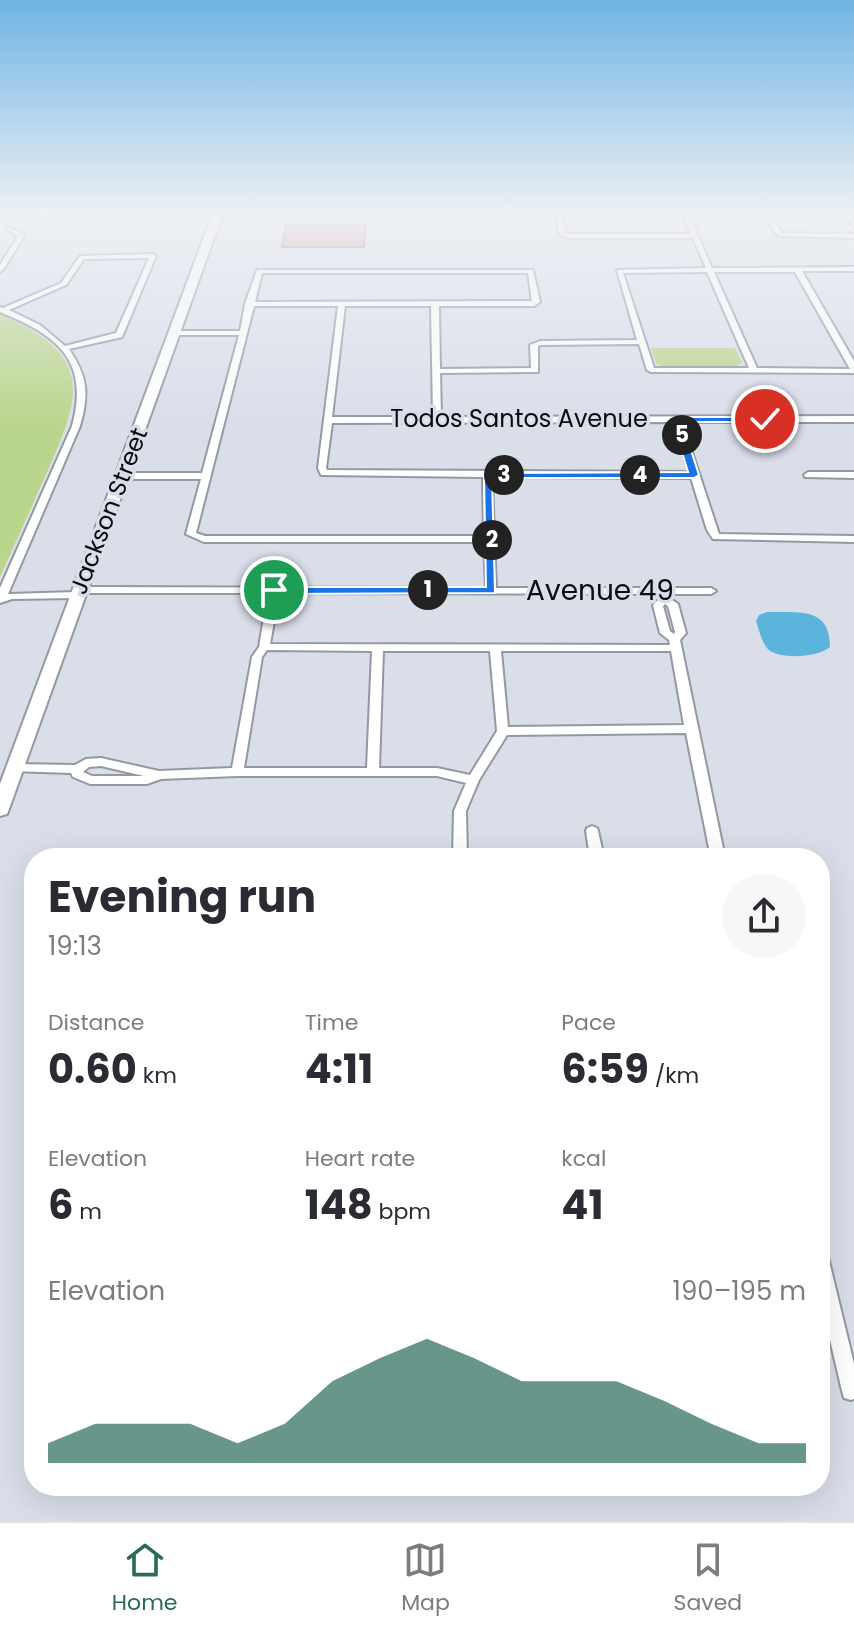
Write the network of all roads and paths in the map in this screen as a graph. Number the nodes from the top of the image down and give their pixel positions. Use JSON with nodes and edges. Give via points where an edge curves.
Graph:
{"nodes":[{"id":1,"x":64,"y":284,"type":"edge"},
{"id":2,"x":141,"y":284,"type":"edge"},
{"id":3,"x":193,"y":284,"type":"edge"},
{"id":4,"x":255,"y":284,"type":"edge"},
{"id":5,"x":531,"y":284,"type":"edge"},
{"id":6,"x":625,"y":284,"type":"edge"},
{"id":7,"x":716,"y":284,"type":"edge"},
{"id":8,"x":806,"y":284,"type":"edge"},
{"id":9,"x":249,"y":304,"type":"junction"},
{"id":10,"x":342,"y":304,"type":"junction"},
{"id":11,"x":435,"y":304,"type":"junction"},
{"id":12,"x":2,"y":309,"type":"edge"},
{"id":13,"x":176,"y":331,"type":"junction"},
{"id":14,"x":243,"y":331,"type":"junction"},
{"id":15,"x":640,"y":342,"type":"junction"},
{"id":16,"x":65,"y":348,"type":"junction"},
{"id":17,"x":854,"y":369,"type":"edge"},
{"id":18,"x":436,"y":371,"type":"junction"},
{"id":19,"x":754,"y":371,"type":"junction"},
{"id":20,"x":437,"y":419,"type":"junction"},
{"id":21,"x":677,"y":419,"type":"junction"},
{"id":22,"x":854,"y":419,"type":"edge"},
{"id":23,"x":328,"y":420,"type":"junction"},
{"id":24,"x":124,"y":473,"type":"junction"},
{"id":25,"x":206,"y":473,"type":"junction"},
{"id":26,"x":487,"y":475,"type":"junction"},
{"id":27,"x":694,"y":475,"type":"junction"},
{"id":28,"x":808,"y":475,"type":"dead end"},
{"id":29,"x":854,"y":475,"type":"edge"},
{"id":30,"x":492,"y":539,"type":"junction"},
{"id":31,"x":854,"y":539,"type":"edge"},
{"id":32,"x":274,"y":590,"type":"junction"},
{"id":33,"x":491,"y":590,"type":"junction"},
{"id":34,"x":711,"y":591,"type":"dead end"},
{"id":35,"x":663,"y":595,"type":"junction"},
{"id":36,"x":77,"y":596,"type":"junction"},
{"id":37,"x":0,"y":600,"type":"edge"},
{"id":38,"x":662,"y":620,"type":"junction"},
{"id":39,"x":677,"y":620,"type":"junction"},
{"id":40,"x":675,"y":643,"type":"junction"},
{"id":41,"x":264,"y":647,"type":"junction"},
{"id":42,"x":378,"y":648,"type":"junction"},
{"id":43,"x":495,"y":648,"type":"junction"},
{"id":44,"x":691,"y":729,"type":"junction"},
{"id":45,"x":503,"y":731,"type":"junction"},
{"id":46,"x":116,"y":765,"type":"junction"},
{"id":47,"x":15,"y":768,"type":"junction"},
{"id":48,"x":77,"y":769,"type":"junction"},
{"id":49,"x":237,"y":772,"type":"junction"},
{"id":50,"x":373,"y":772,"type":"junction"},
{"id":51,"x":159,"y":775,"type":"junction"},
{"id":52,"x":111,"y":780,"type":"junction"},
{"id":53,"x":473,"y":780,"type":"junction"},
{"id":54,"x":0,"y":809,"type":"edge"},
{"id":55,"x":592,"y":831,"type":"dead end"},
{"id":56,"x":460,"y":848,"type":"edge"},
{"id":57,"x":595,"y":848,"type":"edge"},
{"id":58,"x":716,"y":848,"type":"edge"},
{"id":59,"x":830,"y":1322,"type":"edge"},
{"id":60,"x":851,"y":1391,"type":"dead end"}],
"edges":[{"from":1,"to":12,"type":"street"},
{"from":2,"to":16,"type":"street","via":[[119,335]]},
{"from":3,"to":13,"type":"main road","name":"Jackson Street"},
{"from":4,"to":9,"type":"street"},
{"from":5,"to":11,"type":"street","via":[[534,304]]},
{"from":6,"to":15,"type":"street"},
{"from":7,"to":19,"type":"street"},
{"from":8,"to":17,"type":"street"},
{"from":9,"to":10,"type":"street"},
{"from":9,"to":14,"type":"street"},
{"from":10,"to":11,"type":"street"},
{"from":10,"to":23,"type":"street"},
{"from":11,"to":18,"type":"street"},
{"from":12,"to":16,"type":"street","via":[[46,331]]},
{"from":13,"to":14,"type":"street"},
{"from":13,"to":24,"type":"main road","name":"Jackson Street"},
{"from":14,"to":25,"type":"street"},
{"from":15,"to":18,"type":"street","via":[[540,343],[534,345],[535,370]]},
{"from":15,"to":19,"type":"street","via":[[651,370]]},
{"from":16,"to":37,"type":"street","via":[[81,379],[81,413]]},
{"from":17,"to":19,"type":"street"},
{"from":18,"to":20,"type":"street"},
{"from":20,"to":21,"type":"street","name":"Todos Santos Avenue"},
{"from":20,"to":23,"type":"street","name":"Todos Santos Avenue"},
{"from":21,"to":22,"type":"street","name":"Todos Santos Avenue"},
{"from":21,"to":27,"type":"street"},
{"from":23,"to":26,"type":"street","via":[[324,473]]},
{"from":24,"to":25,"type":"street"},
{"from":24,"to":36,"type":"main road","name":"Jackson Street"},
{"from":25,"to":30,"type":"street","via":[[192,537]]},
{"from":26,"to":27,"type":"street"},
{"from":26,"to":30,"type":"street"},
{"from":27,"to":31,"type":"street","via":[[716,537]]},
{"from":28,"to":29,"type":"street"},
{"from":30,"to":33,"type":"street"},
{"from":32,"to":33,"type":"street","name":"Avenue 49"},
{"from":32,"to":36,"type":"street","name":"Avenue 49","via":[[104,590]]},
{"from":32,"to":41,"type":"street"},
{"from":33,"to":35,"type":"street","name":"Avenue 49"},
{"from":34,"to":35,"type":"street","name":"Avenue 49"},
{"from":35,"to":38,"type":"street","via":[[658,605]]},
{"from":35,"to":39,"type":"street","via":[[673,604]]},
{"from":36,"to":37,"type":"street","name":"Avenue 49","via":[[8,604]]},
{"from":36,"to":47,"type":"main road","name":"Jackson Street"},
{"from":38,"to":39,"type":"street"},
{"from":38,"to":40,"type":"street"},
{"from":39,"to":40,"type":"street","via":[[681,633]]},
{"from":40,"to":43,"type":"street"},
{"from":40,"to":44,"type":"street"},
{"from":41,"to":42,"type":"street"},
{"from":41,"to":49,"type":"street","via":[[257,657]]},
{"from":42,"to":43,"type":"street"},
{"from":42,"to":50,"type":"street"},
{"from":43,"to":45,"type":"street"},
{"from":44,"to":45,"type":"street"},
{"from":44,"to":58,"type":"street"},
{"from":45,"to":53,"type":"street"},
{"from":46,"to":48,"type":"street","via":[[86,763]]},
{"from":46,"to":51,"type":"street"},
{"from":46,"to":52,"type":"street"},
{"from":47,"to":48,"type":"street"},
{"from":47,"to":54,"type":"main road","name":"Jackson Street"},
{"from":48,"to":52,"type":"street","via":[[84,778]]},
{"from":49,"to":50,"type":"street"},
{"from":49,"to":51,"type":"street"},
{"from":50,"to":53,"type":"street","via":[[437,772]]},
{"from":51,"to":52,"type":"street"},
{"from":53,"to":56,"type":"street","via":[[460,811]]},
{"from":55,"to":57,"type":"street"},
{"from":59,"to":60,"type":"street"}]}
